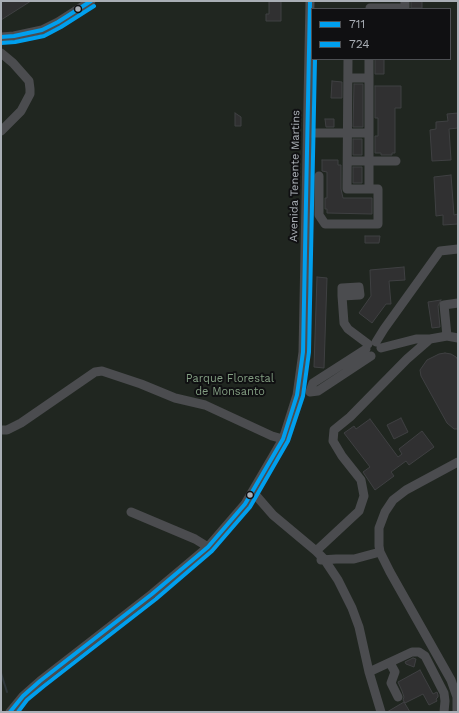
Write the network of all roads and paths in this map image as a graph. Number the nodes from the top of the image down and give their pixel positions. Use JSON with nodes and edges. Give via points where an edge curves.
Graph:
{"nodes":[{"id":1,"x":91,"y":1,"type":"edge"},
{"id":2,"x":310,"y":1,"type":"edge"},
{"id":3,"x":370,"y":8,"type":"edge"},
{"id":4,"x":405,"y":8,"type":"edge"},
{"id":5,"x":1,"y":37,"type":"edge"},
{"id":6,"x":1,"y":53,"type":"edge"},
{"id":7,"x":348,"y":60,"type":"edge"},
{"id":8,"x":369,"y":60,"type":"edge"},
{"id":9,"x":348,"y":78,"type":"junction"},
{"id":10,"x":369,"y":78,"type":"junction"},
{"id":11,"x":1,"y":131,"type":"edge"},
{"id":12,"x":308,"y":133,"type":"junction"},
{"id":13,"x":348,"y":133,"type":"junction"},
{"id":14,"x":369,"y":133,"type":"junction"},
{"id":15,"x":348,"y":160,"type":"junction"},
{"id":16,"x":369,"y":161,"type":"junction"},
{"id":17,"x":396,"y":161,"type":"dead end"},
{"id":18,"x":319,"y":176,"type":"dead end"},
{"id":19,"x":368,"y":189,"type":"junction"},
{"id":20,"x":458,"y":249,"type":"edge"},
{"id":21,"x":342,"y":296,"type":"dead end"},
{"id":22,"x":458,"y":304,"type":"edge"},
{"id":23,"x":447,"y":336,"type":"junction"},
{"id":24,"x":458,"y":338,"type":"edge"},
{"id":25,"x":430,"y":339,"type":"junction"},
{"id":26,"x":373,"y":348,"type":"junction"},
{"id":27,"x":297,"y":395,"type":"junction"},
{"id":28,"x":1,"y":430,"type":"edge"},
{"id":29,"x":283,"y":439,"type":"junction"},
{"id":30,"x":458,"y":462,"type":"edge"},
{"id":31,"x":253,"y":492,"type":"junction"},
{"id":32,"x":131,"y":512,"type":"dead end"},
{"id":33,"x":208,"y":547,"type":"junction"},
{"id":34,"x":316,"y":551,"type":"junction"},
{"id":35,"x":380,"y":552,"type":"junction"},
{"id":36,"x":322,"y":560,"type":"junction"},
{"id":37,"x":390,"y":663,"type":"junction"},
{"id":38,"x":369,"y":672,"type":"junction"},
{"id":39,"x":398,"y":697,"type":"dead end"},
{"id":40,"x":10,"y":712,"type":"edge"},
{"id":41,"x":381,"y":712,"type":"edge"},
{"id":42,"x":444,"y":712,"type":"edge"},
{"id":43,"x":456,"y":712,"type":"edge"}],
"edges":[{"from":1,"to":5,"type":"street","via":[[42,30]]},
{"from":2,"to":12,"type":"street","name":"Avenida Tenente Martins"},
{"from":3,"to":4,"type":"street"},
{"from":6,"to":11,"type":"street","via":[[29,81],[30,89],[21,111]]},
{"from":7,"to":9,"type":"street"},
{"from":8,"to":10,"type":"street"},
{"from":9,"to":10,"type":"street"},
{"from":9,"to":13,"type":"street"},
{"from":10,"to":14,"type":"street"},
{"from":12,"to":13,"type":"street"},
{"from":12,"to":27,"type":"street","name":"Avenida Tenente Martins","via":[[303,352]]},
{"from":13,"to":14,"type":"street"},
{"from":13,"to":15,"type":"street"},
{"from":14,"to":16,"type":"street"},
{"from":15,"to":16,"type":"street"},
{"from":15,"to":19,"type":"street","via":[[347,189]]},
{"from":16,"to":17,"type":"street"},
{"from":16,"to":19,"type":"street"},
{"from":18,"to":19,"type":"street","via":[[319,215],[325,224],[378,224],[378,189]]},
{"from":20,"to":26,"type":"street","via":[[440,251]]},
{"from":21,"to":26,"type":"street","via":[[344,323],[348,330]]},
{"from":22,"to":23,"type":"street","via":[[444,305]]},
{"from":23,"to":24,"type":"street"},
{"from":23,"to":25,"type":"street"},
{"from":25,"to":26,"type":"street","via":[[416,339]]},
{"from":25,"to":34,"type":"street","via":[[334,430],[333,441],[361,480],[364,496],[359,511]]},
{"from":26,"to":27,"type":"street","via":[[318,391]]},
{"from":27,"to":29,"type":"street","name":"Avenida Tenente Martins"},
{"from":28,"to":29,"type":"street","via":[[7,430],[20,423],[95,372],[102,371],[175,398],[206,405]]},
{"from":29,"to":31,"type":"street","name":"Avenida Tenente Martins"},
{"from":30,"to":35,"type":"street","via":[[406,490],[393,500],[379,528]]},
{"from":31,"to":33,"type":"street","name":"Avenida Tenente Martins"},
{"from":31,"to":34,"type":"street","via":[[274,515]]},
{"from":32,"to":33,"type":"street"},
{"from":33,"to":40,"type":"street","name":"Avenida Tenente Martins","via":[[40,681]]},
{"from":34,"to":36,"type":"street"},
{"from":35,"to":36,"type":"street","via":[[354,559]]},
{"from":35,"to":43,"type":"street","via":[[451,680],[457,697]]},
{"from":36,"to":38,"type":"street","via":[[338,580],[352,608]]},
{"from":37,"to":38,"type":"street"},
{"from":37,"to":39,"type":"street","via":[[394,672],[391,682]]},
{"from":37,"to":42,"type":"street","via":[[412,652],[419,652],[425,656],[444,693]]},
{"from":38,"to":41,"type":"street"}]}
